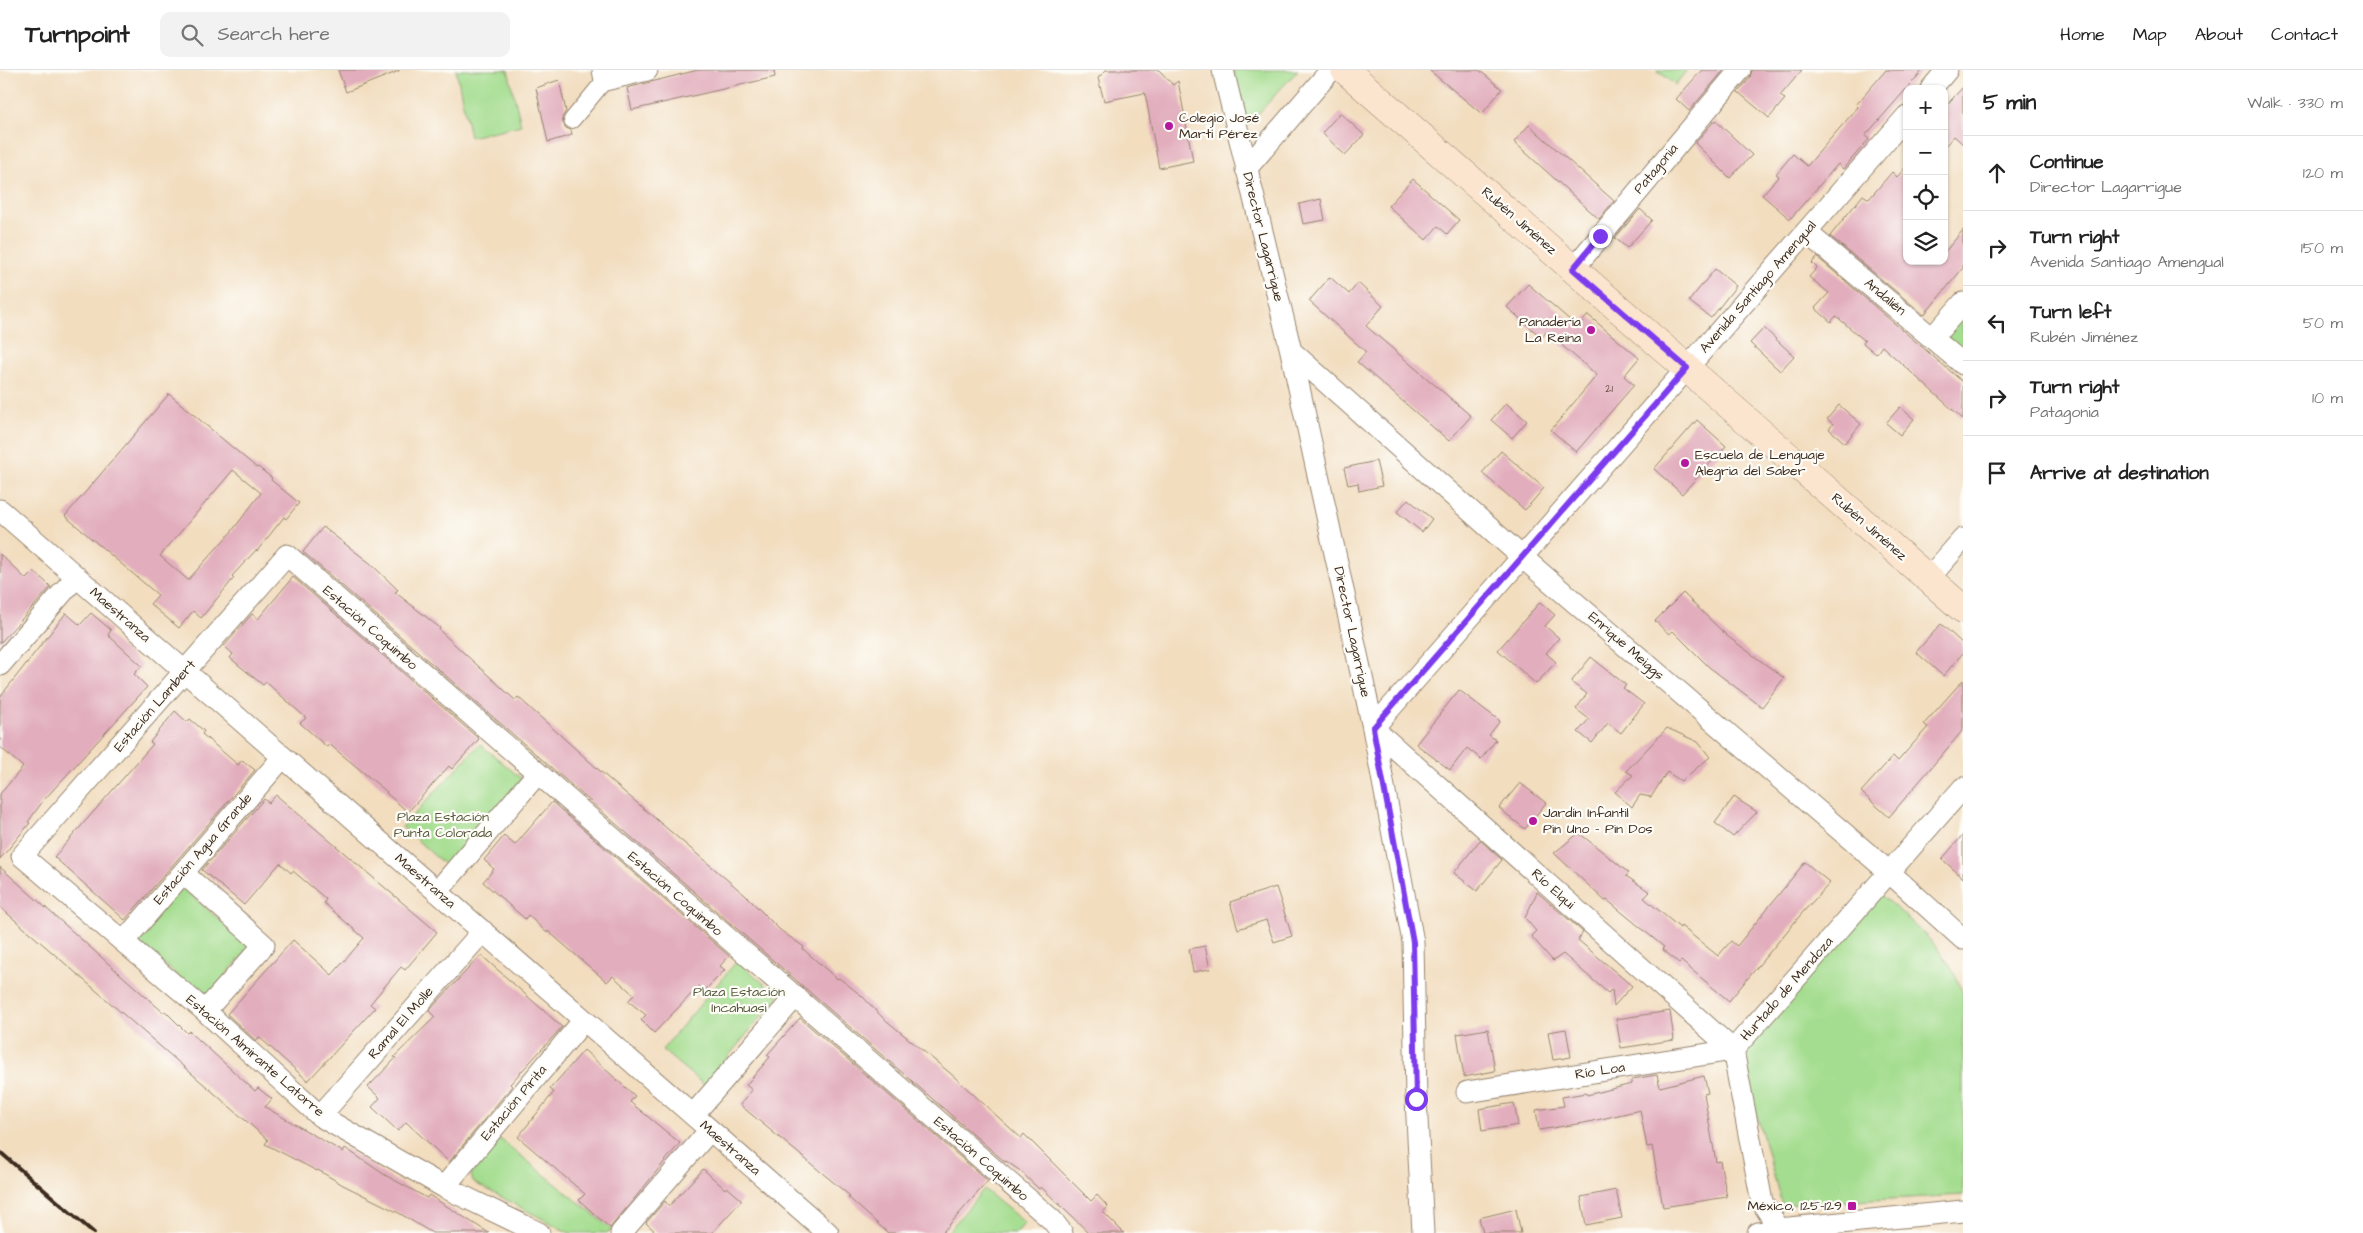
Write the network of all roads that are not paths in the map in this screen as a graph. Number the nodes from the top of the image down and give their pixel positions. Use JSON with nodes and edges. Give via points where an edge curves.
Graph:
{"nodes":[{"id":1,"x":647,"y":70,"type":"edge"},
{"id":2,"x":1222,"y":70,"type":"edge"},
{"id":3,"x":1331,"y":70,"type":"edge"},
{"id":4,"x":1346,"y":70,"type":"edge"},
{"id":5,"x":1740,"y":70,"type":"edge"},
{"id":6,"x":1947,"y":70,"type":"edge"},
{"id":7,"x":604,"y":75,"type":"edge"},
{"id":8,"x":1934,"y":85,"type":"edge"},
{"id":9,"x":572,"y":120,"type":"dead end"},
{"id":10,"x":1903,"y":121,"type":"edge"},
{"id":11,"x":1246,"y":168,"type":"junction"},
{"id":12,"x":1806,"y":232,"type":"junction"},
{"id":13,"x":1573,"y":269,"type":"junction"},
{"id":14,"x":1963,"y":303,"type":"edge"},
{"id":15,"x":1933,"y":338,"type":"junction"},
{"id":16,"x":1291,"y":352,"type":"junction"},
{"id":17,"x":1963,"y":364,"type":"edge"},
{"id":18,"x":1687,"y":368,"type":"junction"},
{"id":19,"x":0,"y":510,"type":"edge"},
{"id":20,"x":1963,"y":539,"type":"edge"},
{"id":21,"x":288,"y":555,"type":"joint"},
{"id":22,"x":1522,"y":557,"type":"junction"},
{"id":23,"x":76,"y":577,"type":"junction"},
{"id":24,"x":1928,"y":579,"type":"junction"},
{"id":25,"x":1963,"y":609,"type":"edge"},
{"id":26,"x":0,"y":665,"type":"edge"},
{"id":27,"x":185,"y":672,"type":"junction"},
{"id":28,"x":1373,"y":728,"type":"junction"},
{"id":29,"x":283,"y":757,"type":"junction"},
{"id":30,"x":537,"y":774,"type":"junction"},
{"id":31,"x":1963,"y":788,"type":"edge"},
{"id":32,"x":22,"y":856,"type":"joint"},
{"id":33,"x":1889,"y":872,"type":"junction"},
{"id":34,"x":183,"y":873,"type":"junction"},
{"id":35,"x":437,"y":892,"type":"junction"},
{"id":36,"x":483,"y":931,"type":"junction"},
{"id":37,"x":1963,"y":939,"type":"edge"},
{"id":38,"x":124,"y":941,"type":"junction"},
{"id":39,"x":794,"y":998,"type":"junction"},
{"id":40,"x":204,"y":1011,"type":"junction"},
{"id":41,"x":584,"y":1020,"type":"junction"},
{"id":42,"x":1733,"y":1050,"type":"junction"},
{"id":43,"x":1467,"y":1092,"type":"dead end"},
{"id":44,"x":694,"y":1115,"type":"junction"},
{"id":45,"x":320,"y":1116,"type":"junction"},
{"id":46,"x":710,"y":1130,"type":"junction"},
{"id":47,"x":444,"y":1187,"type":"junction"},
{"id":48,"x":1963,"y":1211,"type":"edge"},
{"id":49,"x":1052,"y":1229,"type":"edge"},
{"id":50,"x":1779,"y":1231,"type":"edge"},
{"id":51,"x":539,"y":1233,"type":"edge"},
{"id":52,"x":621,"y":1233,"type":"edge"},
{"id":53,"x":828,"y":1233,"type":"edge"},
{"id":54,"x":1423,"y":1233,"type":"edge"},
{"id":55,"x":1758,"y":1233,"type":"edge"}],
"edges":[{"from":1,"to":7,"type":"street"},
{"from":2,"to":11,"type":"street","name":"Director Lagarrigue"},
{"from":3,"to":11,"type":"street"},
{"from":4,"to":13,"type":"main road","name":"Rubén Jiménez"},
{"from":5,"to":13,"type":"street","name":"Patagonia"},
{"from":6,"to":8,"type":"street"},
{"from":7,"to":9,"type":"street"},
{"from":10,"to":12,"type":"street","name":"Avenida Santiago Amengual"},
{"from":11,"to":16,"type":"street","name":"Director Lagarrigue"},
{"from":12,"to":15,"type":"street","name":"Andalién"},
{"from":12,"to":18,"type":"street","name":"Avenida Santiago Amengual"},
{"from":13,"to":18,"type":"main road","name":"Rubén Jiménez"},
{"from":14,"to":15,"type":"street"},
{"from":15,"to":17,"type":"street","name":"Andalién"},
{"from":16,"to":22,"type":"street","name":"Enrique Meiggs"},
{"from":16,"to":28,"type":"street","name":"Director Lagarrigue"},
{"from":18,"to":22,"type":"street","name":"Avenida Santiago Amengual"},
{"from":18,"to":24,"type":"main road","name":"Rubén Jiménez"},
{"from":19,"to":23,"type":"street","name":"Maestranza"},
{"from":20,"to":24,"type":"street"},
{"from":21,"to":27,"type":"street","name":"Estación Lambert"},
{"from":21,"to":30,"type":"street","name":"Estación Coquimbo"},
{"from":22,"to":28,"type":"street","name":"Avenida Santiago Amengual"},
{"from":22,"to":33,"type":"street","name":"Enrique Meiggs"},
{"from":23,"to":26,"type":"street"},
{"from":23,"to":27,"type":"street","name":"Maestranza"},
{"from":24,"to":25,"type":"main road","name":"Rubén Jiménez"},
{"from":27,"to":29,"type":"street","name":"Maestranza"},
{"from":27,"to":32,"type":"street","name":"Estación Lambert"},
{"from":28,"to":42,"type":"street","name":"Río Elqui"},
{"from":28,"to":54,"type":"street","name":"Director Lagarrigue","via":[[1413,942]]},
{"from":29,"to":34,"type":"street","name":"Estación Agua Grande"},
{"from":29,"to":35,"type":"street","name":"Maestranza"},
{"from":30,"to":35,"type":"street"},
{"from":30,"to":39,"type":"street","name":"Estación Coquimbo"},
{"from":31,"to":33,"type":"street","name":"Hurtado de Mendoza"},
{"from":32,"to":38,"type":"street","name":"Estación Almirante Latorre"},
{"from":33,"to":37,"type":"street","name":"Enrique Meiggs"},
{"from":33,"to":42,"type":"street","name":"Hurtado de Mendoza"},
{"from":34,"to":38,"type":"street","name":"Estación Agua Grande"},
{"from":34,"to":40,"type":"street","via":[[264,945]]},
{"from":35,"to":36,"type":"street","name":"Maestranza"},
{"from":36,"to":41,"type":"street","name":"Maestranza"},
{"from":36,"to":45,"type":"street","name":"Ramal El Molle"},
{"from":38,"to":40,"type":"street","name":"Estación Almirante Latorre"},
{"from":39,"to":44,"type":"street"},
{"from":39,"to":49,"type":"street","name":"Estación Coquimbo"},
{"from":40,"to":45,"type":"street","name":"Estación Almirante Latorre"},
{"from":41,"to":44,"type":"street","name":"Maestranza"},
{"from":41,"to":47,"type":"street","name":"Estación Pirita"},
{"from":42,"to":43,"type":"street","name":"Río Loa"},
{"from":42,"to":50,"type":"street","name":"Hurtado de Mendoza","via":[[1762,1202]]},
{"from":44,"to":46,"type":"street","name":"Maestranza"},
{"from":45,"to":47,"type":"street","name":"Estación Almirante Latorre"},
{"from":46,"to":52,"type":"street"},
{"from":46,"to":53,"type":"street","name":"Maestranza"},
{"from":47,"to":51,"type":"street","name":"Estación Almirante Latorre"},
{"from":48,"to":50,"type":"street"},
{"from":50,"to":55,"type":"street"}]}
